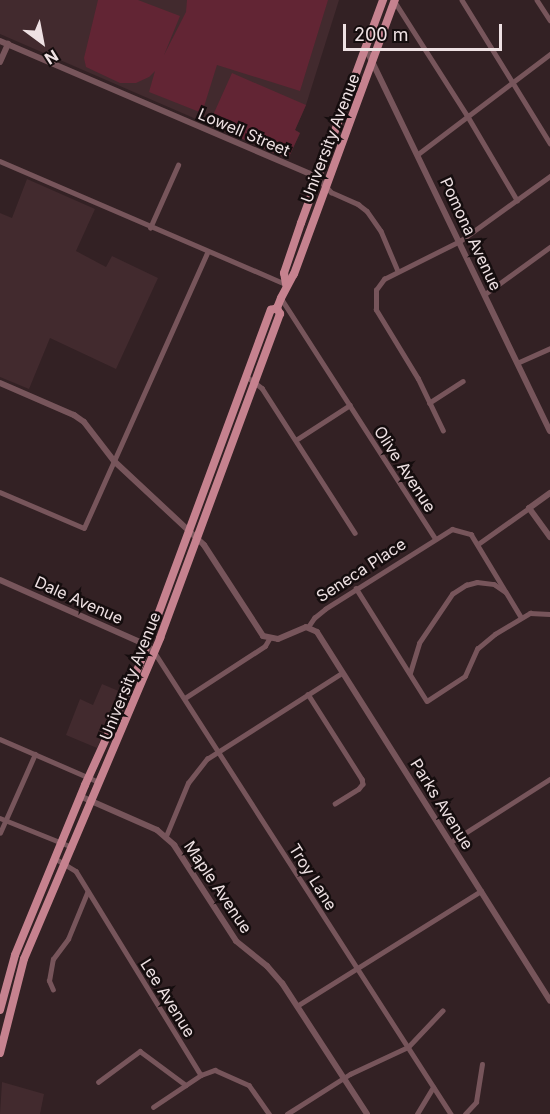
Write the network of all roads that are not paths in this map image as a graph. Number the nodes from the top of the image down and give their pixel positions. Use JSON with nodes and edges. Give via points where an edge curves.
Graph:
{"nodes":[{"id":1,"x":382,"y":0,"type":"edge"},
{"id":2,"x":462,"y":0,"type":"edge"},
{"id":3,"x":537,"y":0,"type":"edge"},
{"id":4,"x":395,"y":1,"type":"edge"},
{"id":5,"x":550,"y":20,"type":"edge"},
{"id":6,"x":0,"y":41,"type":"edge"},
{"id":7,"x":8,"y":44,"type":"junction"},
{"id":8,"x":366,"y":49,"type":"junction"},
{"id":9,"x":550,"y":54,"type":"edge"},
{"id":10,"x":0,"y":62,"type":"edge"},
{"id":11,"x":373,"y":62,"type":"junction"},
{"id":12,"x":512,"y":82,"type":"junction"},
{"id":13,"x":467,"y":115,"type":"junction"},
{"id":14,"x":550,"y":143,"type":"edge"},
{"id":15,"x":418,"y":154,"type":"junction"},
{"id":16,"x":0,"y":162,"type":"edge"},
{"id":17,"x":178,"y":165,"type":"dead end"},
{"id":18,"x":550,"y":176,"type":"edge"},
{"id":19,"x":317,"y":178,"type":"junction"},
{"id":20,"x":326,"y":186,"type":"junction"},
{"id":21,"x":517,"y":200,"type":"junction"},
{"id":22,"x":150,"y":228,"type":"junction"},
{"id":23,"x":460,"y":241,"type":"junction"},
{"id":24,"x":550,"y":247,"type":"edge"},
{"id":25,"x":207,"y":253,"type":"junction"},
{"id":26,"x":398,"y":271,"type":"junction"},
{"id":27,"x":286,"y":284,"type":"junction"},
{"id":28,"x":485,"y":294,"type":"junction"},
{"id":29,"x":281,"y":298,"type":"junction"},
{"id":30,"x":277,"y":308,"type":"junction"},
{"id":31,"x":550,"y":348,"type":"edge"},
{"id":32,"x":517,"y":363,"type":"junction"},
{"id":33,"x":246,"y":376,"type":"junction"},
{"id":34,"x":255,"y":381,"type":"junction"},
{"id":35,"x":463,"y":381,"type":"dead end"},
{"id":36,"x":0,"y":383,"type":"edge"},
{"id":37,"x":429,"y":403,"type":"junction"},
{"id":38,"x":350,"y":405,"type":"junction"},
{"id":39,"x":442,"y":431,"type":"dead end"},
{"id":40,"x":550,"y":431,"type":"edge"},
{"id":41,"x":296,"y":440,"type":"junction"},
{"id":42,"x":114,"y":461,"type":"junction"},
{"id":43,"x":0,"y":492,"type":"edge"},
{"id":44,"x":550,"y":493,"type":"edge"},
{"id":45,"x":529,"y":508,"type":"junction"},
{"id":46,"x":190,"y":529,"type":"junction"},
{"id":47,"x":355,"y":533,"type":"dead end"},
{"id":48,"x":550,"y":537,"type":"edge"},
{"id":49,"x":435,"y":538,"type":"junction"},
{"id":50,"x":198,"y":539,"type":"junction"},
{"id":51,"x":478,"y":544,"type":"junction"},
{"id":52,"x":0,"y":580,"type":"edge"},
{"id":53,"x":356,"y":588,"type":"junction"},
{"id":54,"x":508,"y":593,"type":"junction"},
{"id":55,"x":550,"y":614,"type":"edge"},
{"id":56,"x":521,"y":617,"type":"junction"},
{"id":57,"x":309,"y":627,"type":"junction"},
{"id":58,"x":269,"y":639,"type":"junction"},
{"id":59,"x":147,"y":645,"type":"junction"},
{"id":60,"x":155,"y":653,"type":"junction"},
{"id":61,"x":342,"y":673,"type":"junction"},
{"id":62,"x":410,"y":674,"type":"junction"},
{"id":63,"x":308,"y":694,"type":"junction"},
{"id":64,"x":185,"y":698,"type":"junction"},
{"id":65,"x":0,"y":739,"type":"edge"},
{"id":66,"x":219,"y":751,"type":"junction"},
{"id":67,"x":35,"y":754,"type":"junction"},
{"id":68,"x":89,"y":778,"type":"junction"},
{"id":69,"x":550,"y":779,"type":"edge"},
{"id":70,"x":99,"y":782,"type":"junction"},
{"id":71,"x":81,"y":797,"type":"junction"},
{"id":72,"x":91,"y":801,"type":"junction"},
{"id":73,"x":335,"y":804,"type":"dead end"},
{"id":74,"x":3,"y":819,"type":"edge"},
{"id":75,"x":0,"y":833,"type":"edge"},
{"id":76,"x":166,"y":836,"type":"junction"},
{"id":77,"x":451,"y":842,"type":"junction"},
{"id":78,"x":63,"y":843,"type":"junction"},
{"id":79,"x":72,"y":847,"type":"junction"},
{"id":80,"x":56,"y":859,"type":"junction"},
{"id":81,"x":65,"y":863,"type":"junction"},
{"id":82,"x":481,"y":891,"type":"junction"},
{"id":83,"x":87,"y":893,"type":"junction"},
{"id":84,"x":358,"y":969,"type":"junction"},
{"id":85,"x":53,"y":990,"type":"dead end"},
{"id":86,"x":550,"y":1000,"type":"edge"},
{"id":87,"x":297,"y":1006,"type":"junction"},
{"id":88,"x":0,"y":1010,"type":"edge"},
{"id":89,"x":442,"y":1011,"type":"dead end"},
{"id":90,"x":408,"y":1047,"type":"junction"},
{"id":91,"x":0,"y":1053,"type":"edge"},
{"id":92,"x":482,"y":1064,"type":"dead end"},
{"id":93,"x":201,"y":1075,"type":"junction"},
{"id":94,"x":343,"y":1078,"type":"junction"},
{"id":95,"x":98,"y":1082,"type":"dead end"},
{"id":96,"x":186,"y":1085,"type":"junction"},
{"id":97,"x":433,"y":1087,"type":"junction"},
{"id":98,"x":153,"y":1107,"type":"dead end"},
{"id":99,"x":269,"y":1114,"type":"edge"},
{"id":100,"x":287,"y":1114,"type":"edge"},
{"id":101,"x":367,"y":1114,"type":"edge"},
{"id":102,"x":417,"y":1114,"type":"edge"},
{"id":103,"x":451,"y":1114,"type":"edge"},
{"id":104,"x":465,"y":1114,"type":"edge"}],
"edges":[{"from":1,"to":8,"type":"main road","name":"University Avenue"},
{"from":2,"to":12,"type":"street"},
{"from":3,"to":5,"type":"street"},
{"from":4,"to":11,"type":"main road","name":"University Avenue"},
{"from":4,"to":13,"type":"street"},
{"from":6,"to":7,"type":"street","name":"Lowell Street"},
{"from":7,"to":10,"type":"street"},
{"from":7,"to":19,"type":"street","name":"Lowell Street"},
{"from":8,"to":11,"type":"street","name":"Pomona Avenue"},
{"from":8,"to":19,"type":"main road","name":"University Avenue"},
{"from":9,"to":12,"type":"street"},
{"from":11,"to":15,"type":"street","name":"Pomona Avenue"},
{"from":11,"to":20,"type":"main road","name":"University Avenue"},
{"from":12,"to":13,"type":"street"},
{"from":12,"to":14,"type":"street"},
{"from":13,"to":15,"type":"street"},
{"from":13,"to":21,"type":"street"},
{"from":15,"to":23,"type":"street","name":"Pomona Avenue"},
{"from":16,"to":22,"type":"street"},
{"from":17,"to":22,"type":"street"},
{"from":18,"to":21,"type":"street"},
{"from":19,"to":20,"type":"street","name":"Lowell Street"},
{"from":19,"to":27,"type":"main road","name":"University Avenue","via":[[284,273]]},
{"from":20,"to":26,"type":"street","name":"Lowell Street","via":[[367,211],[381,231]]},
{"from":20,"to":27,"type":"main road","name":"University Avenue","via":[[296,268]]},
{"from":21,"to":23,"type":"street"},
{"from":22,"to":25,"type":"street"},
{"from":23,"to":26,"type":"street"},
{"from":23,"to":28,"type":"street","name":"Pomona Avenue"},
{"from":24,"to":28,"type":"street"},
{"from":25,"to":27,"type":"street"},
{"from":25,"to":42,"type":"street"},
{"from":26,"to":37,"type":"street","via":[[379,284],[375,306]]},
{"from":27,"to":29,"type":"main road","name":"University Avenue"},
{"from":28,"to":32,"type":"street","name":"Pomona Avenue"},
{"from":29,"to":30,"type":"main road","name":"University Avenue"},
{"from":29,"to":38,"type":"street","name":"Olive Avenue"},
{"from":30,"to":33,"type":"main road","name":"University Avenue","via":[[271,310]]},
{"from":30,"to":34,"type":"main road","name":"University Avenue","via":[[280,314]]},
{"from":31,"to":32,"type":"street"},
{"from":32,"to":40,"type":"street","name":"Pomona Avenue"},
{"from":33,"to":34,"type":"street"},
{"from":33,"to":46,"type":"main road","name":"University Avenue"},
{"from":34,"to":41,"type":"street"},
{"from":34,"to":50,"type":"main road","name":"University Avenue"},
{"from":35,"to":37,"type":"street"},
{"from":36,"to":42,"type":"street","via":[[82,420]]},
{"from":37,"to":39,"type":"street"},
{"from":38,"to":41,"type":"street"},
{"from":38,"to":49,"type":"street","name":"Olive Avenue"},
{"from":41,"to":47,"type":"street"},
{"from":42,"to":43,"type":"street","via":[[84,528]]},
{"from":42,"to":46,"type":"street"},
{"from":44,"to":45,"type":"street"},
{"from":45,"to":48,"type":"street"},
{"from":45,"to":51,"type":"street"},
{"from":46,"to":50,"type":"street"},
{"from":46,"to":59,"type":"main road","name":"University Avenue"},
{"from":49,"to":51,"type":"street","name":"Olive Avenue","via":[[452,529],[462,530]]},
{"from":49,"to":53,"type":"street","name":"Seneca Place"},
{"from":50,"to":58,"type":"street","via":[[263,636]]},
{"from":50,"to":60,"type":"main road","name":"University Avenue"},
{"from":51,"to":54,"type":"street","name":"Olive Avenue"},
{"from":52,"to":59,"type":"street","name":"Dale Avenue"},
{"from":53,"to":57,"type":"street","name":"Seneca Place","via":[[314,618]]},
{"from":53,"to":62,"type":"street"},
{"from":54,"to":56,"type":"street","name":"Olive Avenue"},
{"from":54,"to":62,"type":"street","via":[[494,584],[480,582],[459,589],[446,601],[418,643]]},
{"from":55,"to":56,"type":"street","via":[[536,612]]},
{"from":56,"to":62,"type":"street","via":[[477,649],[465,676],[427,701]]},
{"from":57,"to":58,"type":"street","name":"Seneca Place"},
{"from":57,"to":61,"type":"street","name":"Parks Avenue","via":[[317,632]]},
{"from":58,"to":64,"type":"street","name":"Seneca Place","via":[[265,646]]},
{"from":59,"to":60,"type":"street"},
{"from":59,"to":68,"type":"main road","name":"University Avenue"},
{"from":60,"to":64,"type":"street","name":"Troy Lane"},
{"from":60,"to":70,"type":"main road","name":"University Avenue"},
{"from":61,"to":63,"type":"street"},
{"from":61,"to":77,"type":"street","name":"Parks Avenue"},
{"from":63,"to":66,"type":"street"},
{"from":63,"to":73,"type":"street","via":[[362,779],[359,789]]},
{"from":64,"to":66,"type":"street","name":"Troy Lane"},
{"from":65,"to":67,"type":"street"},
{"from":66,"to":76,"type":"street","via":[[190,779]]},
{"from":66,"to":84,"type":"street","name":"Troy Lane"},
{"from":67,"to":68,"type":"street"},
{"from":67,"to":74,"type":"street"},
{"from":68,"to":70,"type":"street"},
{"from":68,"to":71,"type":"main road","name":"University Avenue"},
{"from":69,"to":77,"type":"street"},
{"from":70,"to":72,"type":"main road","name":"University Avenue"},
{"from":71,"to":72,"type":"street","name":"Maple Avenue"},
{"from":71,"to":78,"type":"main road","name":"University Avenue"},
{"from":72,"to":76,"type":"street","name":"Maple Avenue"},
{"from":72,"to":79,"type":"main road","name":"University Avenue"},
{"from":74,"to":75,"type":"street"},
{"from":74,"to":78,"type":"street"},
{"from":76,"to":87,"type":"street","name":"Maple Avenue","via":[[236,941],[276,975]]},
{"from":77,"to":82,"type":"street","name":"Parks Avenue"},
{"from":78,"to":79,"type":"street"},
{"from":78,"to":80,"type":"main road","name":"University Avenue"},
{"from":79,"to":81,"type":"main road","name":"University Avenue"},
{"from":80,"to":81,"type":"street"},
{"from":80,"to":88,"type":"main road","name":"University Avenue","via":[[15,955]]},
{"from":81,"to":83,"type":"street","name":"Lee Avenue","via":[[76,871]]},
{"from":81,"to":91,"type":"main road","name":"University Avenue","via":[[24,959]]},
{"from":82,"to":84,"type":"street"},
{"from":82,"to":86,"type":"street","name":"Parks Avenue"},
{"from":83,"to":85,"type":"street","via":[[68,939],[52,959],[49,981]]},
{"from":83,"to":93,"type":"street","name":"Lee Avenue"},
{"from":84,"to":87,"type":"street"},
{"from":84,"to":90,"type":"street","name":"Troy Lane"},
{"from":87,"to":94,"type":"street","name":"Maple Avenue"},
{"from":89,"to":90,"type":"street"},
{"from":90,"to":94,"type":"street"},
{"from":90,"to":97,"type":"street","name":"Troy Lane"},
{"from":92,"to":104,"type":"street","via":[[477,1102]]},
{"from":93,"to":96,"type":"street"},
{"from":93,"to":99,"type":"street","via":[[215,1070],[240,1079],[249,1085]]},
{"from":94,"to":100,"type":"street"},
{"from":94,"to":101,"type":"street","name":"Maple Avenue"},
{"from":95,"to":96,"type":"street","via":[[140,1051]]},
{"from":96,"to":98,"type":"street"},
{"from":97,"to":102,"type":"street"},
{"from":97,"to":103,"type":"street","name":"Troy Lane"}]}
